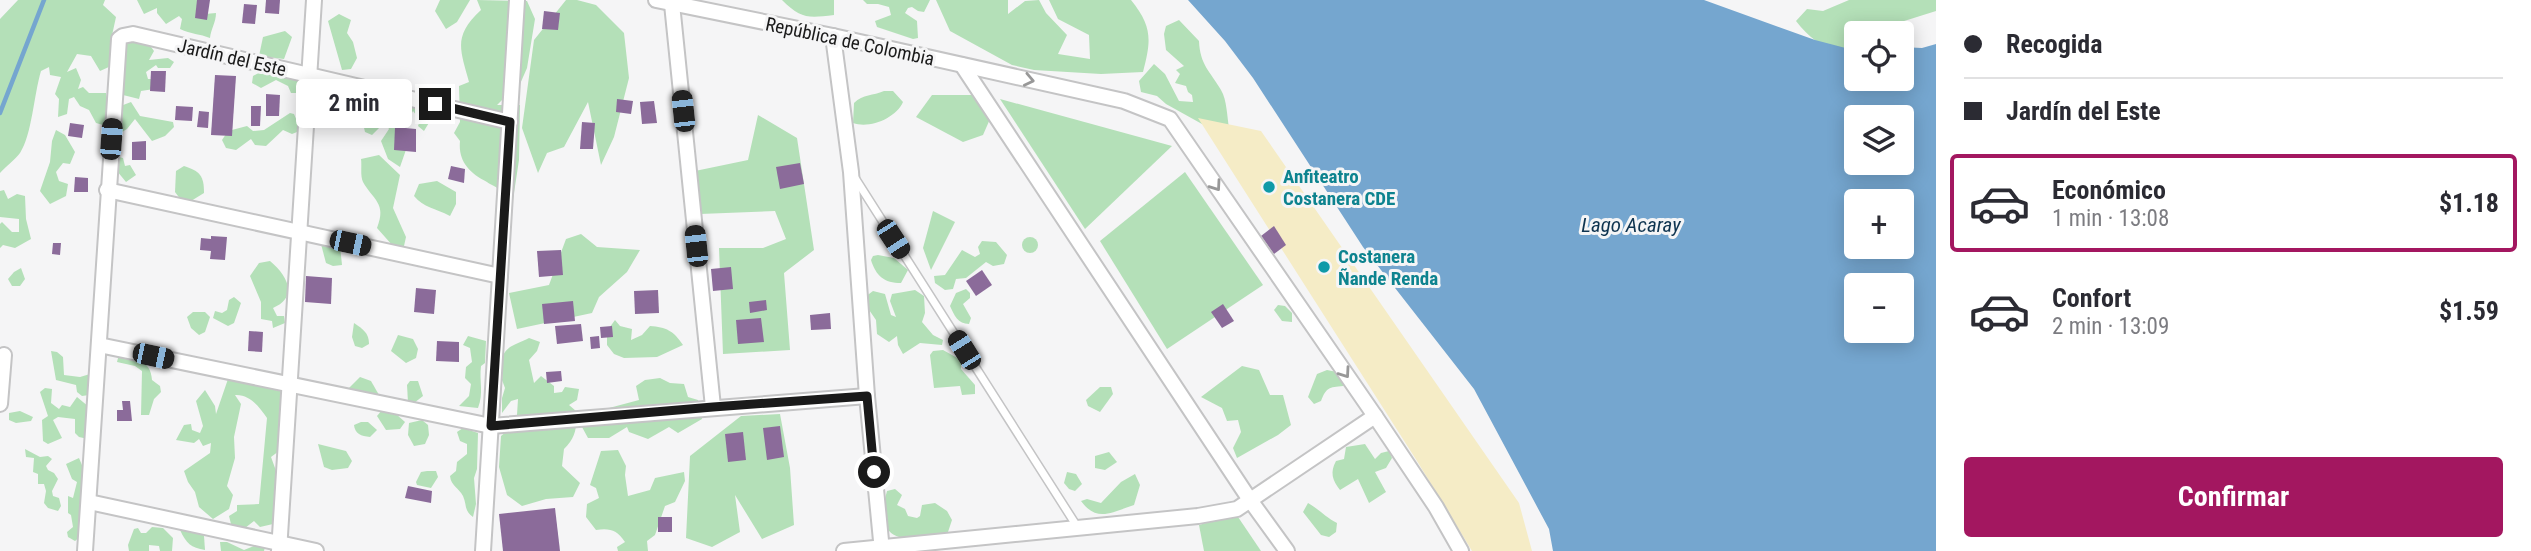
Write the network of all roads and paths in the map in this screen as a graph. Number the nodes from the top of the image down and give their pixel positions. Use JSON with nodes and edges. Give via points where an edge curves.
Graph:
{"nodes":[{"id":1,"x":314,"y":0,"type":"edge"},
{"id":2,"x":517,"y":0,"type":"edge"},
{"id":3,"x":656,"y":0,"type":"edge"},
{"id":4,"x":672,"y":4,"type":"junction"},
{"id":5,"x":833,"y":36,"type":"junction"},
{"id":6,"x":962,"y":65,"type":"junction"},
{"id":7,"x":310,"y":75,"type":"junction"},
{"id":8,"x":510,"y":122,"type":"junction"},
{"id":9,"x":851,"y":172,"type":"junction"},
{"id":10,"x":107,"y":190,"type":"junction"},
{"id":11,"x":300,"y":232,"type":"junction"},
{"id":12,"x":500,"y":276,"type":"junction"},
{"id":13,"x":99,"y":345,"type":"junction"},
{"id":14,"x":4,"y":355,"type":"dead end"},
{"id":15,"x":290,"y":386,"type":"junction"},
{"id":16,"x":867,"y":396,"type":"junction"},
{"id":17,"x":0,"y":404,"type":"edge"},
{"id":18,"x":713,"y":407,"type":"junction"},
{"id":19,"x":1375,"y":416,"type":"junction"},
{"id":20,"x":491,"y":426,"type":"junction"},
{"id":21,"x":1250,"y":500,"type":"junction"},
{"id":22,"x":89,"y":502,"type":"junction"},
{"id":23,"x":1078,"y":528,"type":"junction"},
{"id":24,"x":279,"y":548,"type":"edge"},
{"id":25,"x":882,"y":549,"type":"edge"},
{"id":26,"x":85,"y":551,"type":"edge"},
{"id":27,"x":316,"y":551,"type":"edge"},
{"id":28,"x":483,"y":551,"type":"edge"},
{"id":29,"x":844,"y":551,"type":"edge"},
{"id":30,"x":1287,"y":551,"type":"edge"},
{"id":31,"x":1461,"y":551,"type":"edge"}],
"edges":[{"from":1,"to":7,"type":"street"},
{"from":2,"to":8,"type":"street"},
{"from":3,"to":4,"type":"street","name":"República de Colombia"},
{"from":4,"to":5,"type":"street","name":"República de Colombia"},
{"from":4,"to":18,"type":"street"},
{"from":5,"to":6,"type":"street","name":"República de Colombia"},
{"from":5,"to":9,"type":"street"},
{"from":6,"to":19,"type":"street","name":"República de Colombia","one_way":true,"via":[[1124,101],[1170,119]]},
{"from":6,"to":21,"type":"street"},
{"from":7,"to":8,"type":"street","name":"Jardín del Este"},
{"from":7,"to":10,"type":"street","name":"Jardín del Este","via":[[133,34],[123,36],[119,39]]},
{"from":7,"to":11,"type":"street"},
{"from":8,"to":12,"type":"street"},
{"from":9,"to":16,"type":"street"},
{"from":9,"to":23,"type":"lane"},
{"from":10,"to":11,"type":"street"},
{"from":10,"to":13,"type":"street"},
{"from":11,"to":12,"type":"street"},
{"from":11,"to":15,"type":"street"},
{"from":12,"to":20,"type":"street"},
{"from":13,"to":15,"type":"street"},
{"from":13,"to":22,"type":"street"},
{"from":14,"to":17,"type":"street"},
{"from":15,"to":20,"type":"street"},
{"from":15,"to":24,"type":"street"},
{"from":16,"to":18,"type":"street"},
{"from":16,"to":25,"type":"street"},
{"from":18,"to":20,"type":"street"},
{"from":19,"to":21,"type":"street"},
{"from":19,"to":31,"type":"street","name":"República de Colombia"},
{"from":20,"to":28,"type":"street"},
{"from":21,"to":23,"type":"street","via":[[1237,509],[1198,516]]},
{"from":21,"to":30,"type":"street"},
{"from":22,"to":24,"type":"street"},
{"from":22,"to":26,"type":"street"},
{"from":23,"to":25,"type":"street"},
{"from":24,"to":27,"type":"street"},
{"from":25,"to":29,"type":"street"}]}
